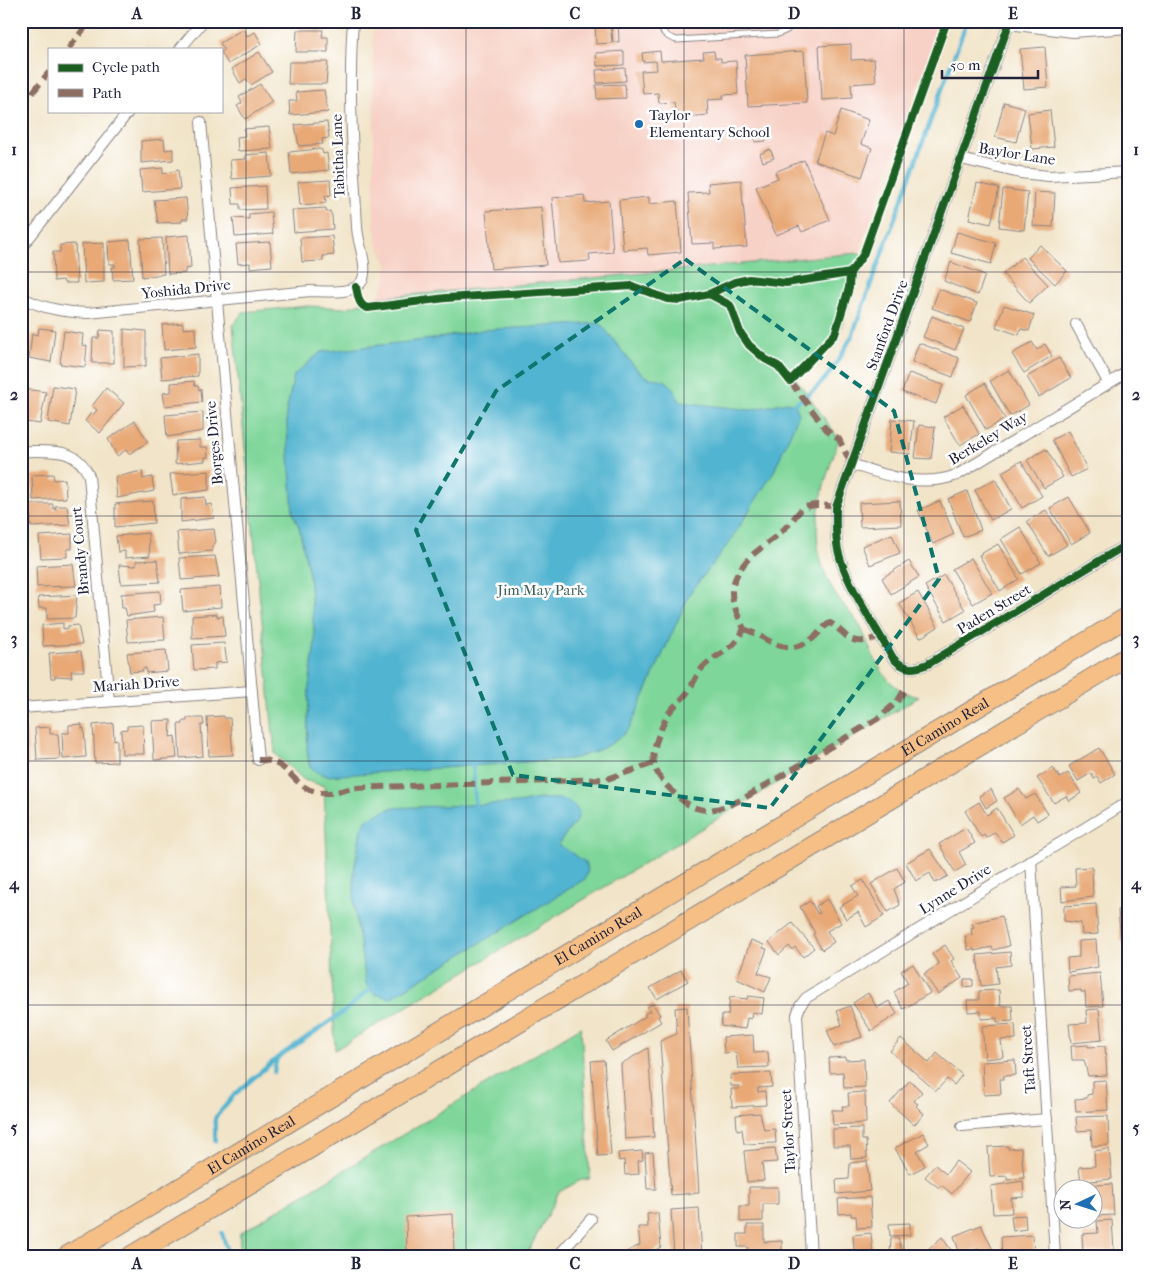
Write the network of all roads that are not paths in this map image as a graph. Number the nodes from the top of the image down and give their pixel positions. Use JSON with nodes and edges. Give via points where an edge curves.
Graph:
{"nodes":[{"id":1,"x":203,"y":21,"type":"edge"},
{"id":2,"x":353,"y":21,"type":"edge"},
{"id":3,"x":658,"y":21,"type":"edge"},
{"id":4,"x":791,"y":21,"type":"edge"},
{"id":5,"x":837,"y":21,"type":"edge"},
{"id":6,"x":918,"y":21,"type":"edge"},
{"id":7,"x":1009,"y":22,"type":"edge"},
{"id":8,"x":1129,"y":28,"type":"edge"},
{"id":9,"x":181,"y":48,"type":"edge"},
{"id":10,"x":128,"y":112,"type":"edge"},
{"id":11,"x":201,"y":122,"type":"dead end"},
{"id":12,"x":961,"y":159,"type":"junction"},
{"id":13,"x":1129,"y":172,"type":"edge"},
{"id":14,"x":21,"y":248,"type":"edge"},
{"id":15,"x":356,"y":287,"type":"joint"},
{"id":16,"x":21,"y":297,"type":"edge"},
{"id":17,"x":216,"y":301,"type":"junction"},
{"id":18,"x":1076,"y":324,"type":"dead end"},
{"id":19,"x":1129,"y":371,"type":"edge"},
{"id":20,"x":1108,"y":382,"type":"junction"},
{"id":21,"x":21,"y":451,"type":"edge"},
{"id":22,"x":851,"y":464,"type":"junction"},
{"id":23,"x":1129,"y":543,"type":"edge"},
{"id":24,"x":1129,"y":616,"type":"edge"},
{"id":25,"x":881,"y":636,"type":"joint"},
{"id":26,"x":1129,"y":656,"type":"edge"},
{"id":27,"x":252,"y":691,"type":"junction"},
{"id":28,"x":110,"y":701,"type":"junction"},
{"id":29,"x":21,"y":708,"type":"edge"},
{"id":30,"x":258,"y":760,"type":"dead end"},
{"id":31,"x":1129,"y":801,"type":"edge"},
{"id":32,"x":1031,"y":860,"type":"junction"},
{"id":33,"x":800,"y":1006,"type":"joint"},
{"id":34,"x":1047,"y":1120,"type":"junction"},
{"id":35,"x":962,"y":1126,"type":"dead end"},
{"id":36,"x":591,"y":1219,"type":"dead end"},
{"id":37,"x":66,"y":1256,"type":"edge"},
{"id":38,"x":130,"y":1256,"type":"edge"},
{"id":39,"x":558,"y":1256,"type":"edge"},
{"id":40,"x":811,"y":1256,"type":"edge"},
{"id":41,"x":1055,"y":1256,"type":"edge"}],
"edges":[{"from":1,"to":9,"type":"street"},
{"from":2,"to":15,"type":"street","name":"Tabitha Lane","via":[[351,132],[357,233],[364,267],[362,280]]},
{"from":3,"to":4,"type":"lane","via":[[662,32],[676,40],[778,34],[787,30]]},
{"from":5,"to":6,"type":"lane","via":[[844,26]]},
{"from":7,"to":8,"type":"street","via":[[1073,32]]},
{"from":7,"to":12,"type":"street","name":"Stanford Drive"},
{"from":10,"to":14,"type":"street"},
{"from":11,"to":17,"type":"street","name":"Borges Drive"},
{"from":12,"to":13,"type":"street","name":"Baylor Lane","via":[[1048,176]]},
{"from":12,"to":22,"type":"street","name":"Stanford Drive"},
{"from":15,"to":17,"type":"street","name":"Yoshida Drive"},
{"from":16,"to":17,"type":"street","name":"Yoshida Drive","via":[[60,311],[88,314]]},
{"from":17,"to":27,"type":"street","name":"Borges Drive"},
{"from":18,"to":20,"type":"street"},
{"from":19,"to":20,"type":"street","name":"Berkeley Way"},
{"from":20,"to":22,"type":"street","name":"Berkeley Way","via":[[944,480],[904,480]]},
{"from":21,"to":28,"type":"street","name":"Brandy Court","via":[[69,454],[85,465],[89,476]]},
{"from":22,"to":25,"type":"street","name":"Stanford Drive","via":[[836,508],[838,552]]},
{"from":23,"to":25,"type":"street","name":"Paden Street","via":[[928,664],[908,669],[899,664]]},
{"from":24,"to":37,"type":"highway","name":"El Camino Real"},
{"from":26,"to":38,"type":"highway"},
{"from":27,"to":28,"type":"street","name":"Mariah Drive"},
{"from":27,"to":30,"type":"street","name":"Borges Drive"},
{"from":28,"to":29,"type":"street","name":"Mariah Drive"},
{"from":31,"to":32,"type":"street","name":"Lynne Drive"},
{"from":32,"to":33,"type":"street","name":"Lynne Drive","via":[[806,998]]},
{"from":32,"to":34,"type":"street","name":"Taft Street"},
{"from":33,"to":40,"type":"street","name":"Taylor Street","via":[[798,1025]]},
{"from":34,"to":35,"type":"street"},
{"from":34,"to":41,"type":"street","name":"Taft Street"},
{"from":36,"to":39,"type":"street"}]}
